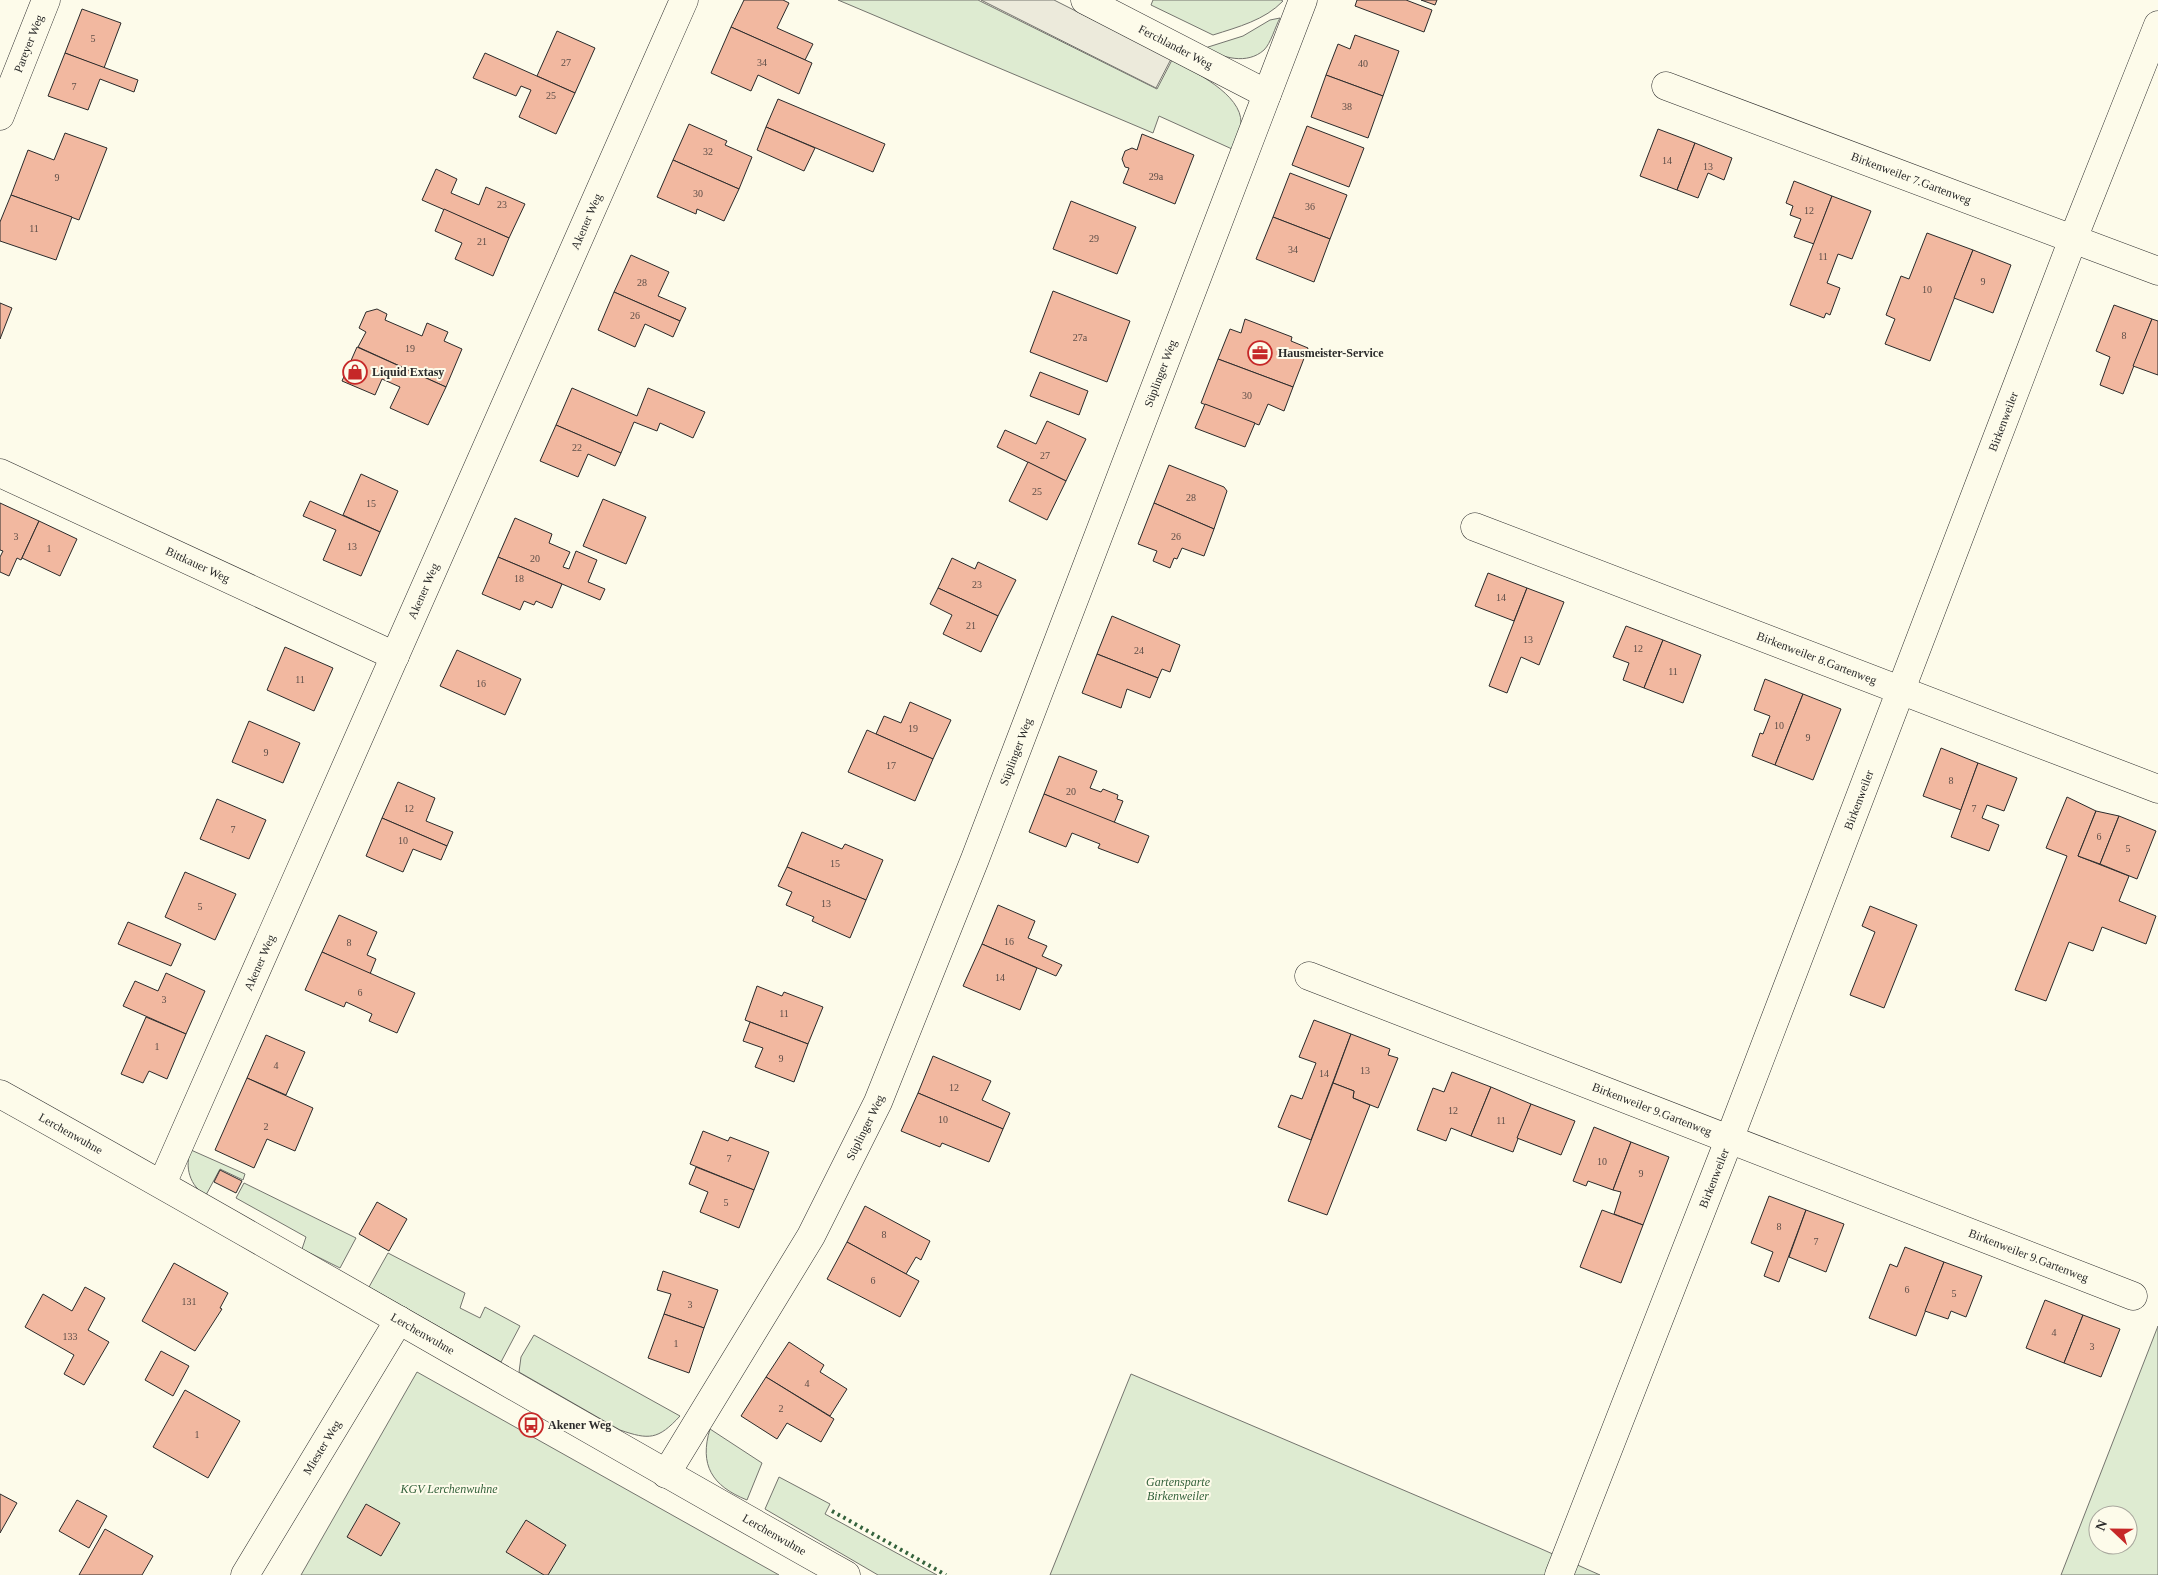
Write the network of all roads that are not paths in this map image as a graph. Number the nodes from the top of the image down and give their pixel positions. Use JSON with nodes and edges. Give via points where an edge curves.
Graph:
{"nodes":[{"id":1,"x":46,"y":0,"type":"edge"},
{"id":2,"x":684,"y":0,"type":"edge"},
{"id":3,"x":1085,"y":0,"type":"edge"},
{"id":4,"x":1303,"y":0,"type":"edge"},
{"id":5,"x":2158,"y":25,"type":"edge"},
{"id":6,"x":1666,"y":86,"type":"dead end"},
{"id":7,"x":1267,"y":94,"type":"junction"},
{"id":8,"x":0,"y":116,"type":"edge"},
{"id":9,"x":2073,"y":239,"type":"junction"},
{"id":10,"x":2158,"y":271,"type":"edge"},
{"id":11,"x":0,"y":473,"type":"edge"},
{"id":12,"x":1475,"y":527,"type":"dead end"},
{"id":13,"x":395,"y":656,"type":"junction"},
{"id":14,"x":1900,"y":691,"type":"junction"},
{"id":15,"x":2158,"y":789,"type":"edge"},
{"id":16,"x":1309,"y":976,"type":"dead end"},
{"id":17,"x":0,"y":1094,"type":"edge"},
{"id":18,"x":1729,"y":1140,"type":"junction"},
{"id":19,"x":162,"y":1184,"type":"junction"},
{"id":20,"x":2134,"y":1296,"type":"dead end"},
{"id":21,"x":399,"y":1320,"type":"junction"},
{"id":22,"x":666,"y":1474,"type":"junction"},
{"id":23,"x":245,"y":1575,"type":"edge"},
{"id":24,"x":846,"y":1575,"type":"edge"},
{"id":25,"x":1559,"y":1575,"type":"edge"}],
"edges":[{"from":1,"to":8,"type":"street","name":"Pareyer Weg"},
{"from":2,"to":13,"type":"street","name":"Akener Weg"},
{"from":3,"to":7,"type":"street","name":"Ferchlander Weg"},
{"from":4,"to":7,"type":"street","name":"Süplinger Weg"},
{"from":5,"to":9,"type":"street","name":"Birkenweiler"},
{"from":6,"to":9,"type":"street","name":"Birkenweiler 7.Gartenweg"},
{"from":7,"to":22,"type":"street","name":"Süplinger Weg","via":[[975,860],[878,1102],[811,1236]]},
{"from":9,"to":10,"type":"street","name":"Birkenweiler 7.Gartenweg"},
{"from":9,"to":14,"type":"street","name":"Birkenweiler"},
{"from":11,"to":13,"type":"street","name":"Bittkauer Weg"},
{"from":12,"to":14,"type":"street","name":"Birkenweiler 8.Gartenweg"},
{"from":13,"to":19,"type":"street","name":"Akener Weg"},
{"from":14,"to":15,"type":"street","name":"Birkenweiler 8.Gartenweg"},
{"from":14,"to":18,"type":"street","name":"Birkenweiler"},
{"from":16,"to":18,"type":"street","name":"Birkenweiler 9.Gartenweg"},
{"from":17,"to":19,"type":"street","name":"Lerchenwuhne"},
{"from":18,"to":20,"type":"street","name":"Birkenweiler 9.Gartenweg"},
{"from":18,"to":25,"type":"street","name":"Birkenweiler"},
{"from":19,"to":21,"type":"street","name":"Lerchenwuhne"},
{"from":21,"to":22,"type":"street","name":"Lerchenwuhne"},
{"from":21,"to":23,"type":"street","name":"Miester Weg"},
{"from":22,"to":24,"type":"street","name":"Lerchenwuhne"}]}
